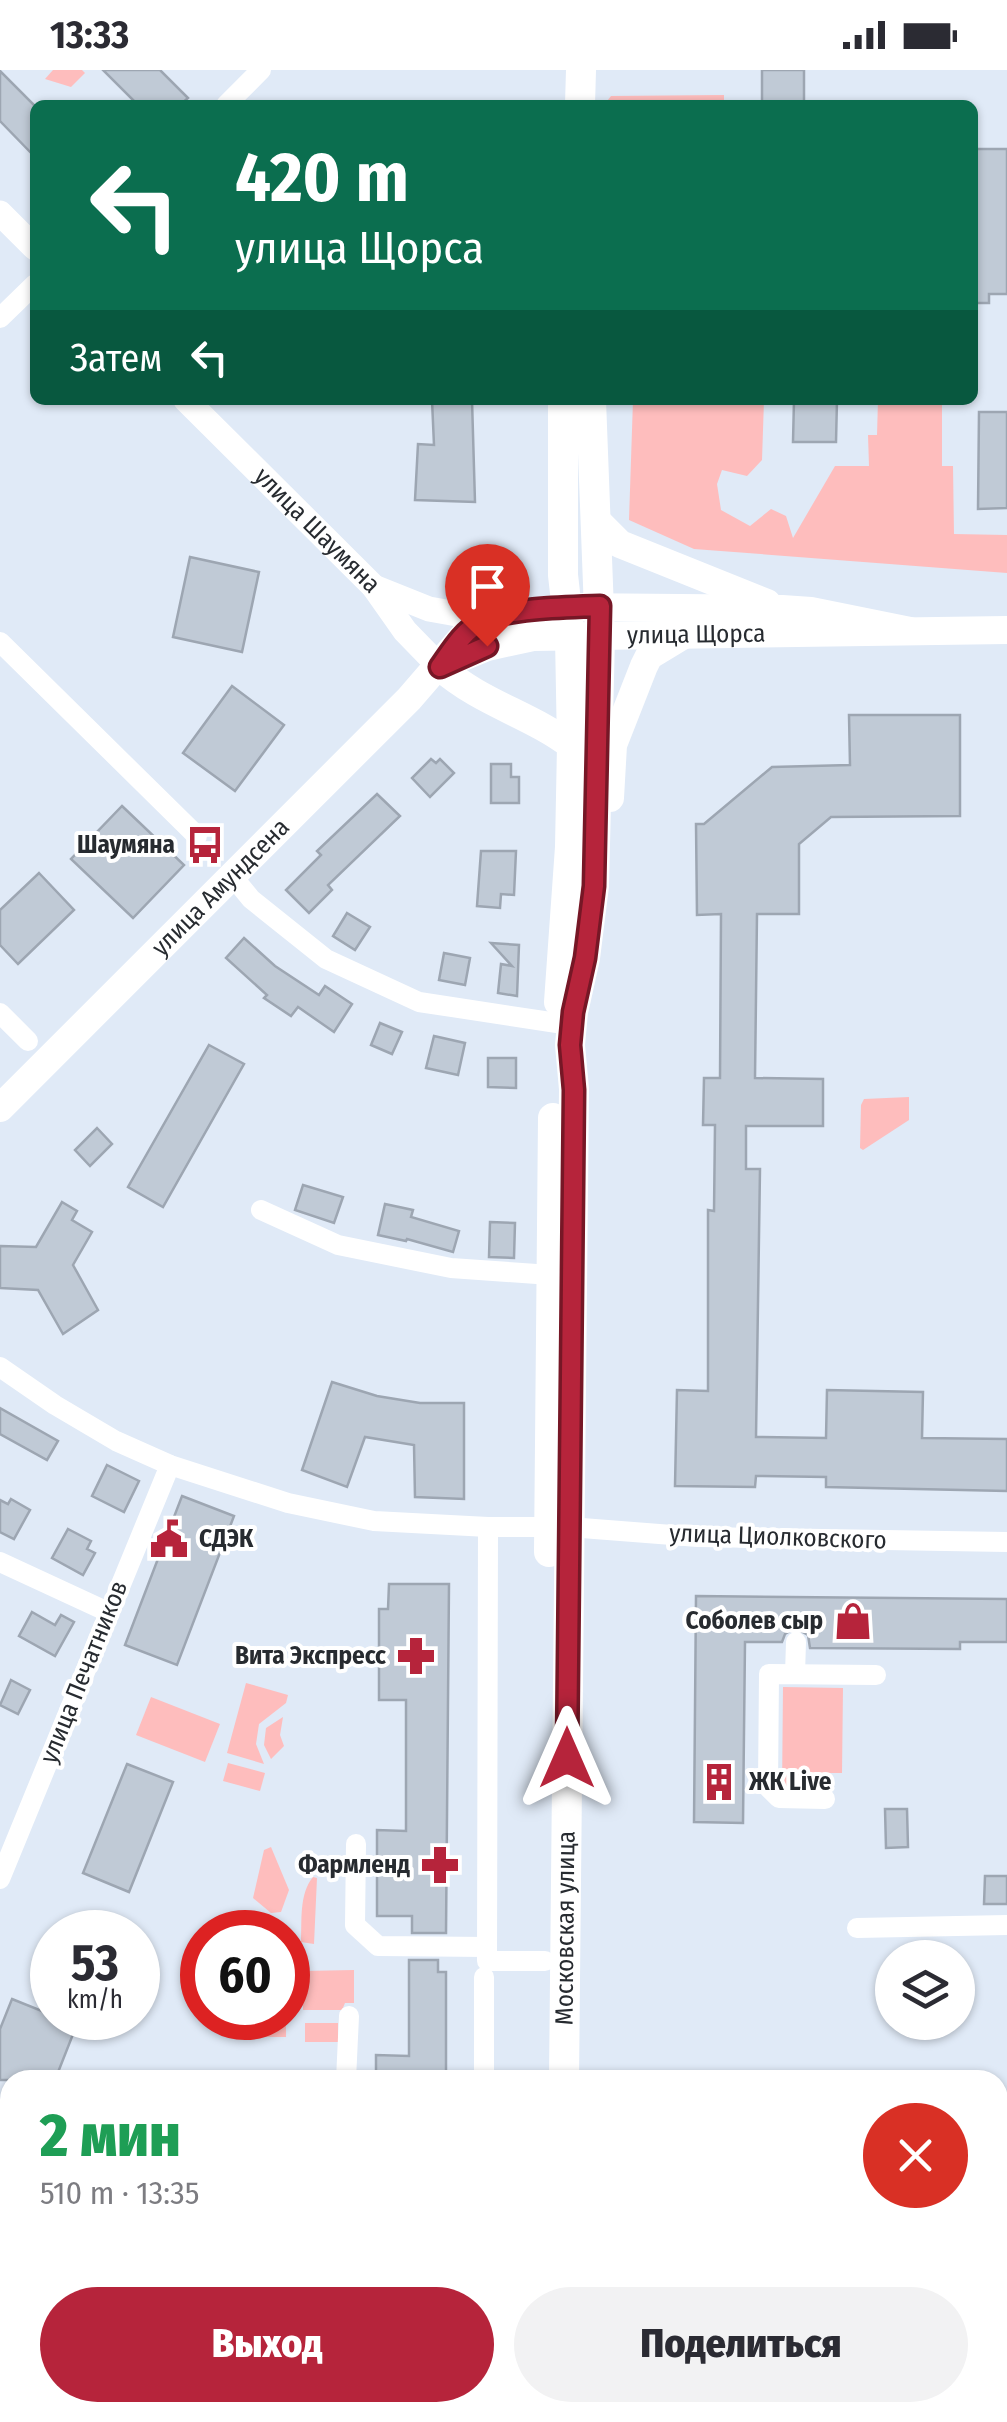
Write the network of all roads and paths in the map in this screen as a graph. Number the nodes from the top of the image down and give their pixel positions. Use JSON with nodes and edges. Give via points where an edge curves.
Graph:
{"nodes":[{"id":1,"x":261,"y":70,"type":"edge"},
{"id":2,"x":564,"y":70,"type":"edge"},
{"id":3,"x":581,"y":70,"type":"edge"},
{"id":4,"x":231,"y":100,"type":"edge"},
{"id":5,"x":564,"y":100,"type":"edge"},
{"id":6,"x":580,"y":100,"type":"edge"},
{"id":7,"x":0,"y":212,"type":"edge"},
{"id":8,"x":30,"y":243,"type":"edge"},
{"id":9,"x":30,"y":289,"type":"edge"},
{"id":10,"x":0,"y":318,"type":"edge"},
{"id":11,"x":191,"y":405,"type":"edge"},
{"id":12,"x":563,"y":405,"type":"edge"},
{"id":13,"x":591,"y":405,"type":"edge"},
{"id":14,"x":598,"y":522,"type":"junction"},
{"id":15,"x":374,"y":587,"type":"junction"},
{"id":16,"x":600,"y":606,"type":"junction"},
{"id":17,"x":782,"y":609,"type":"junction"},
{"id":18,"x":485,"y":618,"type":"junction"},
{"id":19,"x":579,"y":627,"type":"junction"},
{"id":20,"x":910,"y":630,"type":"junction"},
{"id":21,"x":1007,"y":630,"type":"edge"},
{"id":22,"x":682,"y":636,"type":"junction"},
{"id":23,"x":0,"y":642,"type":"edge"},
{"id":24,"x":440,"y":667,"type":"junction"},
{"id":25,"x":572,"y":746,"type":"junction"},
{"id":26,"x":197,"y":836,"type":"dead end"},
{"id":27,"x":233,"y":877,"type":"junction"},
{"id":28,"x":594,"y":886,"type":"junction"},
{"id":29,"x":0,"y":1012,"type":"edge"},
{"id":30,"x":557,"y":1023,"type":"junction"},
{"id":31,"x":28,"y":1041,"type":"dead end"},
{"id":32,"x":0,"y":1108,"type":"edge"},
{"id":33,"x":261,"y":1210,"type":"dead end"},
{"id":34,"x":551,"y":1274,"type":"junction"},
{"id":35,"x":0,"y":1367,"type":"edge"},
{"id":36,"x":170,"y":1466,"type":"junction"},
{"id":37,"x":488,"y":1527,"type":"junction"},
{"id":38,"x":559,"y":1527,"type":"junction"},
{"id":39,"x":1007,"y":1542,"type":"edge"},
{"id":40,"x":0,"y":1562,"type":"edge"},
{"id":41,"x":108,"y":1612,"type":"junction"},
{"id":42,"x":796,"y":1642,"type":"dead end"},
{"id":43,"x":796,"y":1674,"type":"junction"},
{"id":44,"x":876,"y":1675,"type":"dead end"},
{"id":45,"x":825,"y":1799,"type":"dead end"},
{"id":46,"x":356,"y":1844,"type":"dead end"},
{"id":47,"x":3,"y":1865,"type":"edge"},
{"id":48,"x":1007,"y":1926,"type":"edge"},
{"id":49,"x":857,"y":1928,"type":"dead end"},
{"id":50,"x":487,"y":1947,"type":"junction"},
{"id":51,"x":545,"y":1961,"type":"junction"},
{"id":52,"x":484,"y":1978,"type":"dead end"},
{"id":53,"x":349,"y":2016,"type":"dead end"},
{"id":54,"x":346,"y":2070,"type":"edge"},
{"id":55,"x":484,"y":2070,"type":"edge"},
{"id":56,"x":544,"y":2070,"type":"edge"},
{"id":57,"x":564,"y":2070,"type":"edge"}],
"edges":[{"from":1,"to":4,"type":"street"},
{"from":2,"to":5,"type":"main road"},
{"from":3,"to":6,"type":"main road"},
{"from":7,"to":8,"type":"street"},
{"from":9,"to":10,"type":"street"},
{"from":11,"to":15,"type":"street","name":"улица Шаумяна"},
{"from":12,"to":19,"type":"main road","name":"Московская улица","via":[[562,575]]},
{"from":13,"to":14,"type":"main road","name":"Московская улица"},
{"from":14,"to":16,"type":"main road","name":"Московская улица"},
{"from":14,"to":17,"type":"main road","via":[[620,544]]},
{"from":15,"to":18,"type":"street","via":[[429,609]]},
{"from":15,"to":24,"type":"street","name":"улица Шаумяна"},
{"from":16,"to":17,"type":"main road","name":"улица Щорса"},
{"from":16,"to":19,"type":"main road","name":"Московская улица"},
{"from":17,"to":20,"type":"main road","name":"улица Щорса"},
{"from":18,"to":19,"type":"main road","name":"улица Щорса"},
{"from":18,"to":24,"type":"main road"},
{"from":19,"to":22,"type":"main road","name":"улица Щорса"},
{"from":19,"to":24,"type":"main road","name":"улица Щорса","via":[[510,641]]},
{"from":19,"to":25,"type":"main road","name":"Московская улица"},
{"from":19,"to":28,"type":"main road","name":"Московская улица"},
{"from":20,"to":21,"type":"main road","name":"улица Щорса"},
{"from":20,"to":22,"type":"main road","name":"улица Щорса"},
{"from":22,"to":28,"type":"main road","via":[[649,656],[613,746],[608,858]]},
{"from":23,"to":26,"type":"street"},
{"from":24,"to":25,"type":"main road"},
{"from":24,"to":27,"type":"main road","name":"улица Амундсена"},
{"from":25,"to":30,"type":"main road","name":"Московская улица"},
{"from":27,"to":30,"type":"street","via":[[326,959],[420,1002]]},
{"from":27,"to":32,"type":"main road","name":"улица Амундсена"},
{"from":28,"to":38,"type":"main road","name":"Московская улица","via":[[570,1045],[574,1090]]},
{"from":29,"to":31,"type":"street"},
{"from":30,"to":34,"type":"main road","name":"Московская улица"},
{"from":33,"to":34,"type":"street","via":[[338,1244],[451,1268]]},
{"from":34,"to":38,"type":"main road","name":"Московская улица"},
{"from":35,"to":36,"type":"street","name":"улица Циолковского","via":[[116,1441]]},
{"from":36,"to":37,"type":"street","name":"улица Циолковского","via":[[367,1520]]},
{"from":36,"to":41,"type":"street","name":"улица Печатников"},
{"from":37,"to":38,"type":"street","name":"улица Циолковского"},
{"from":37,"to":50,"type":"street"},
{"from":38,"to":39,"type":"street","name":"улица Циолковского","via":[[698,1537]]},
{"from":38,"to":51,"type":"main road","name":"Московская улица"},
{"from":38,"to":57,"type":"main road","name":"Московская улица"},
{"from":40,"to":41,"type":"street"},
{"from":41,"to":47,"type":"street","name":"улица Печатников"},
{"from":42,"to":43,"type":"street"},
{"from":43,"to":44,"type":"street"},
{"from":43,"to":45,"type":"street","via":[[769,1674],[768,1787],[779,1798]]},
{"from":46,"to":50,"type":"street","via":[[355,1925],[378,1946]]},
{"from":48,"to":49,"type":"street"},
{"from":50,"to":51,"type":"street","via":[[487,1961]]},
{"from":51,"to":56,"type":"main road","name":"Московская улица"},
{"from":52,"to":55,"type":"street"},
{"from":53,"to":54,"type":"street"}]}
